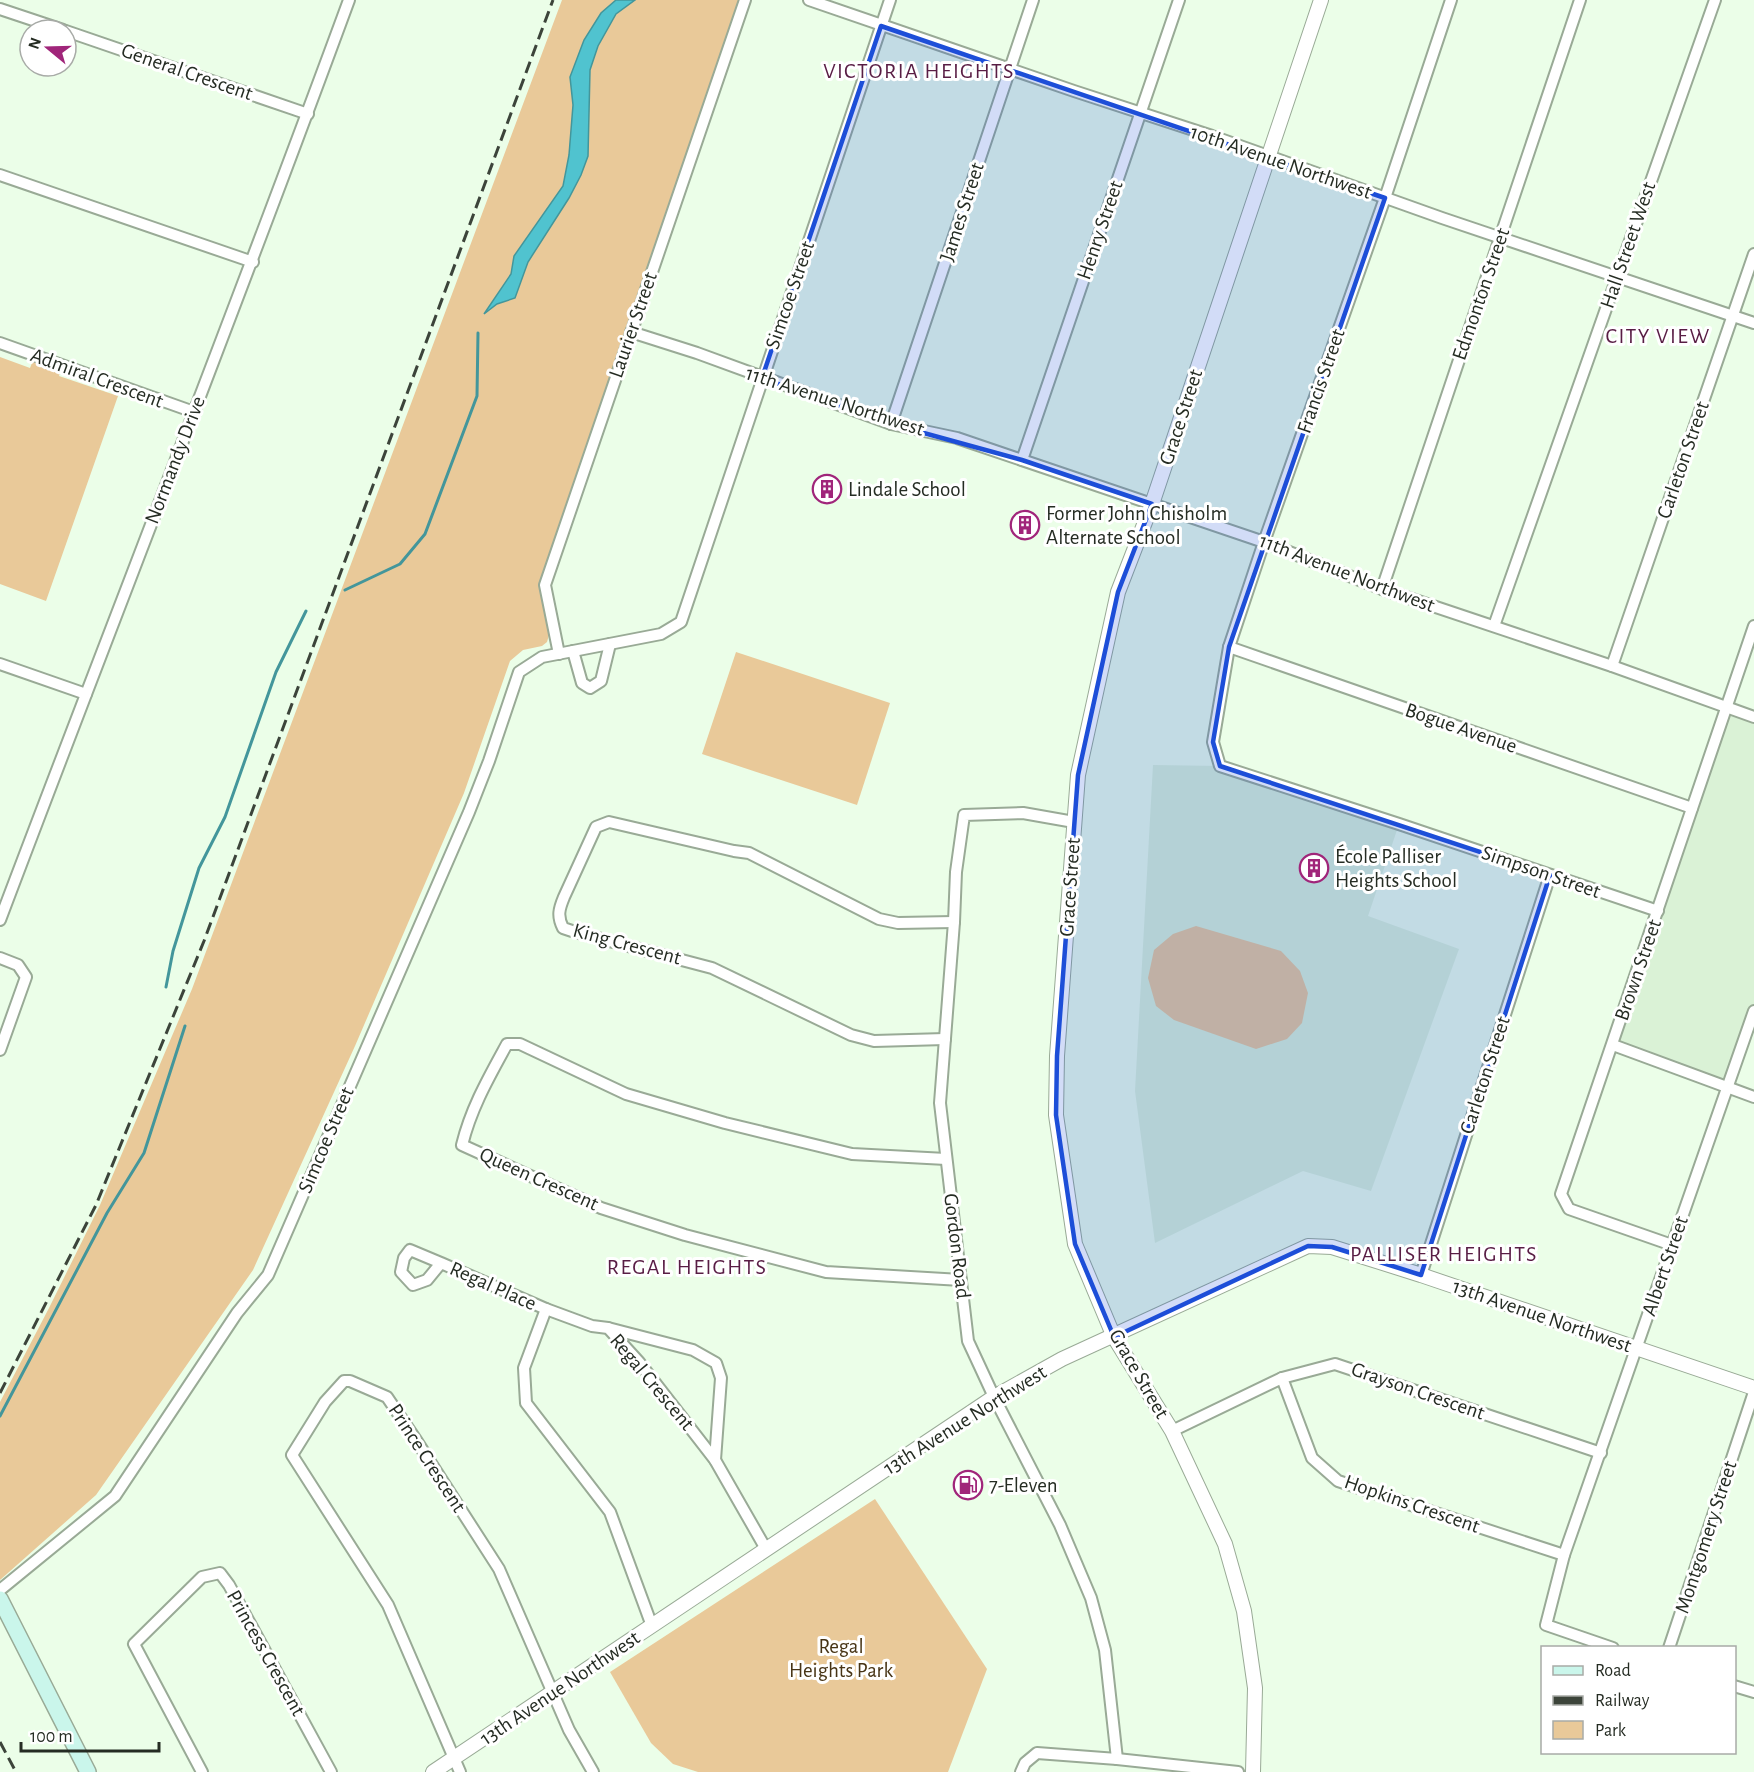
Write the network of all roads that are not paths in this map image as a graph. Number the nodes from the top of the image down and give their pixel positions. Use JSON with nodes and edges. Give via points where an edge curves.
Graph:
{"nodes":[{"id":1,"x":350,"y":0,"type":"edge"},
{"id":2,"x":745,"y":0,"type":"edge"},
{"id":3,"x":809,"y":0,"type":"edge"},
{"id":4,"x":890,"y":0,"type":"edge"},
{"id":5,"x":1033,"y":0,"type":"edge"},
{"id":6,"x":1179,"y":0,"type":"edge"},
{"id":7,"x":1322,"y":0,"type":"edge"},
{"id":8,"x":1451,"y":0,"type":"edge"},
{"id":9,"x":1580,"y":0,"type":"edge"},
{"id":10,"x":1715,"y":0,"type":"edge"},
{"id":11,"x":0,"y":9,"type":"edge"},
{"id":12,"x":26,"y":18,"type":"edge"},
{"id":13,"x":881,"y":26,"type":"junction"},
{"id":14,"x":78,"y":36,"type":"edge"},
{"id":15,"x":1010,"y":69,"type":"junction"},
{"id":16,"x":1140,"y":113,"type":"junction"},
{"id":17,"x":308,"y":114,"type":"junction"},
{"id":18,"x":1268,"y":157,"type":"junction"},
{"id":19,"x":0,"y":175,"type":"edge"},
{"id":20,"x":1385,"y":198,"type":"junction"},
{"id":21,"x":1500,"y":238,"type":"junction"},
{"id":22,"x":1754,"y":254,"type":"edge"},
{"id":23,"x":253,"y":262,"type":"junction"},
{"id":24,"x":1617,"y":277,"type":"junction"},
{"id":25,"x":1733,"y":316,"type":"junction"},
{"id":26,"x":1754,"y":323,"type":"edge"},
{"id":27,"x":631,"y":332,"type":"junction"},
{"id":28,"x":0,"y":343,"type":"edge"},
{"id":29,"x":762,"y":378,"type":"junction"},
{"id":30,"x":194,"y":412,"type":"junction"},
{"id":31,"x":891,"y":424,"type":"junction"},
{"id":32,"x":1022,"y":460,"type":"junction"},
{"id":33,"x":1152,"y":504,"type":"junction"},
{"id":34,"x":1264,"y":542,"type":"junction"},
{"id":35,"x":1382,"y":589,"type":"junction"},
{"id":36,"x":1494,"y":626,"type":"junction"},
{"id":37,"x":1754,"y":626,"type":"edge"},
{"id":38,"x":610,"y":644,"type":"junction"},
{"id":39,"x":1229,"y":647,"type":"junction"},
{"id":40,"x":573,"y":651,"type":"junction"},
{"id":41,"x":559,"y":654,"type":"junction"},
{"id":42,"x":0,"y":664,"type":"edge"},
{"id":43,"x":1612,"y":666,"type":"junction"},
{"id":44,"x":86,"y":694,"type":"junction"},
{"id":45,"x":1725,"y":708,"type":"junction"},
{"id":46,"x":1754,"y":717,"type":"edge"},
{"id":47,"x":1220,"y":766,"type":"joint"},
{"id":48,"x":1692,"y":808,"type":"junction"},
{"id":49,"x":1074,"y":822,"type":"junction"},
{"id":50,"x":1550,"y":875,"type":"junction"},
{"id":51,"x":1658,"y":911,"type":"junction"},
{"id":52,"x":0,"y":920,"type":"edge"},
{"id":53,"x":954,"y":922,"type":"junction"},
{"id":54,"x":0,"y":958,"type":"edge"},
{"id":55,"x":1754,"y":1011,"type":"edge"},
{"id":56,"x":945,"y":1039,"type":"junction"},
{"id":57,"x":1612,"y":1045,"type":"junction"},
{"id":58,"x":0,"y":1050,"type":"edge"},
{"id":59,"x":1728,"y":1087,"type":"junction"},
{"id":60,"x":1754,"y":1097,"type":"edge"},
{"id":61,"x":946,"y":1159,"type":"junction"},
{"id":62,"x":1672,"y":1245,"type":"junction"},
{"id":63,"x":441,"y":1263,"type":"dead end"},
{"id":64,"x":1421,"y":1275,"type":"junction"},
{"id":65,"x":961,"y":1280,"type":"junction"},
{"id":66,"x":546,"y":1310,"type":"junction"},
{"id":67,"x":608,"y":1328,"type":"junction"},
{"id":68,"x":1114,"y":1336,"type":"junction"},
{"id":69,"x":1637,"y":1348,"type":"junction"},
{"id":70,"x":1282,"y":1378,"type":"junction"},
{"id":71,"x":1754,"y":1390,"type":"edge"},
{"id":72,"x":994,"y":1397,"type":"junction"},
{"id":73,"x":1172,"y":1431,"type":"junction"},
{"id":74,"x":1600,"y":1453,"type":"junction"},
{"id":75,"x":716,"y":1460,"type":"junction"},
{"id":76,"x":766,"y":1549,"type":"junction"},
{"id":77,"x":1564,"y":1555,"type":"junction"},
{"id":78,"x":0,"y":1590,"type":"edge"},
{"id":79,"x":0,"y":1599,"type":"edge"},
{"id":80,"x":652,"y":1626,"type":"junction"},
{"id":81,"x":1610,"y":1646,"type":"edge"},
{"id":82,"x":1670,"y":1646,"type":"edge"},
{"id":83,"x":1736,"y":1687,"type":"edge"},
{"id":84,"x":1754,"y":1692,"type":"edge"},
{"id":85,"x":552,"y":1693,"type":"junction"},
{"id":86,"x":453,"y":1758,"type":"junction"},
{"id":87,"x":1117,"y":1759,"type":"junction"},
{"id":88,"x":88,"y":1772,"type":"edge"},
{"id":89,"x":202,"y":1772,"type":"edge"},
{"id":90,"x":331,"y":1772,"type":"edge"},
{"id":91,"x":433,"y":1772,"type":"edge"},
{"id":92,"x":460,"y":1772,"type":"edge"},
{"id":93,"x":593,"y":1772,"type":"edge"},
{"id":94,"x":1021,"y":1772,"type":"edge"},
{"id":95,"x":1238,"y":1772,"type":"edge"},
{"id":96,"x":1253,"y":1772,"type":"edge"}],
"edges":[{"from":1,"to":17,"type":"street","name":"Normandy Drive"},
{"from":2,"to":27,"type":"street","name":"Laurier Street"},
{"from":3,"to":13,"type":"street","name":"10th Avenue Northwest"},
{"from":4,"to":13,"type":"street","name":"Simcoe Street"},
{"from":5,"to":15,"type":"street","name":"James Street"},
{"from":6,"to":16,"type":"street","name":"Henry Street"},
{"from":7,"to":18,"type":"street","name":"Grace Street"},
{"from":8,"to":20,"type":"street","name":"Francis Street"},
{"from":9,"to":21,"type":"street","name":"Edmonton Street"},
{"from":10,"to":24,"type":"street","name":"Hall Street West"},
{"from":11,"to":12,"type":"street","name":"General Crescent"},
{"from":13,"to":15,"type":"street","name":"10th Avenue Northwest"},
{"from":13,"to":29,"type":"street","name":"Simcoe Street"},
{"from":14,"to":17,"type":"street","name":"General Crescent"},
{"from":15,"to":16,"type":"street","name":"10th Avenue Northwest"},
{"from":15,"to":31,"type":"street","name":"James Street"},
{"from":16,"to":18,"type":"street","name":"10th Avenue Northwest"},
{"from":16,"to":32,"type":"street","name":"Henry Street"},
{"from":17,"to":23,"type":"street","name":"Normandy Drive"},
{"from":18,"to":20,"type":"street","name":"10th Avenue Northwest"},
{"from":18,"to":33,"type":"street","name":"Grace Street"},
{"from":19,"to":23,"type":"street"},
{"from":20,"to":21,"type":"street","name":"10th Avenue Northwest"},
{"from":20,"to":34,"type":"street","name":"Francis Street"},
{"from":21,"to":24,"type":"street","name":"10th Avenue Northwest"},
{"from":21,"to":35,"type":"street","name":"Edmonton Street"},
{"from":22,"to":25,"type":"street","name":"Carleton Street"},
{"from":23,"to":30,"type":"street","name":"Normandy Drive"},
{"from":24,"to":25,"type":"street","name":"10th Avenue Northwest"},
{"from":24,"to":36,"type":"street","name":"Hall Street West"},
{"from":25,"to":26,"type":"street","name":"10th Avenue Northwest"},
{"from":25,"to":43,"type":"street","name":"Carleton Street"},
{"from":27,"to":29,"type":"street","name":"11th Avenue Northwest"},
{"from":27,"to":41,"type":"street","name":"Laurier Street","via":[[545,585]]},
{"from":28,"to":30,"type":"street","name":"Admiral Crescent"},
{"from":29,"to":31,"type":"street","name":"11th Avenue Northwest"},
{"from":29,"to":38,"type":"street","name":"Simcoe Street","via":[[681,622],[661,634]]},
{"from":30,"to":44,"type":"street","name":"Normandy Drive"},
{"from":31,"to":32,"type":"street","name":"11th Avenue Northwest","via":[[957,438]]},
{"from":32,"to":33,"type":"street","name":"11th Avenue Northwest"},
{"from":33,"to":34,"type":"street","name":"11th Avenue Northwest"},
{"from":33,"to":49,"type":"street","name":"Grace Street","via":[[1118,592],[1078,775]]},
{"from":34,"to":35,"type":"street","name":"11th Avenue Northwest"},
{"from":34,"to":39,"type":"street","name":"Francis Street"},
{"from":35,"to":36,"type":"street","name":"11th Avenue Northwest"},
{"from":36,"to":43,"type":"street","name":"11th Avenue Northwest"},
{"from":37,"to":45,"type":"street","name":"Brown Street"},
{"from":38,"to":40,"type":"street","name":"Simcoe Street"},
{"from":38,"to":40,"type":"street","via":[[601,681],[590,688],[582,683]]},
{"from":39,"to":47,"type":"street","name":"Francis Street","via":[[1213,741]]},
{"from":39,"to":48,"type":"street","name":"Bogue Avenue"},
{"from":40,"to":41,"type":"street","name":"Simcoe Street"},
{"from":41,"to":78,"type":"street","name":"Simcoe Street","via":[[542,657],[519,672],[469,813],[268,1275],[237,1314],[115,1496]]},
{"from":42,"to":44,"type":"street"},
{"from":43,"to":45,"type":"street","name":"11th Avenue Northwest"},
{"from":44,"to":52,"type":"street","name":"Normandy Drive"},
{"from":45,"to":46,"type":"street","name":"11th Avenue Northwest"},
{"from":45,"to":48,"type":"street","name":"Brown Street"},
{"from":47,"to":50,"type":"street","name":"Simpson Street"},
{"from":48,"to":51,"type":"street","name":"Brown Street"},
{"from":49,"to":53,"type":"street","name":"Gordon Road","via":[[1023,813],[964,815]]},
{"from":49,"to":68,"type":"street","name":"Grace Street","via":[[1056,1115],[1075,1244]]},
{"from":50,"to":51,"type":"street","name":"Simpson Street"},
{"from":50,"to":64,"type":"street","name":"Carleton Street"},
{"from":51,"to":57,"type":"street","name":"Brown Street"},
{"from":53,"to":56,"type":"street","name":"Gordon Road"},
{"from":53,"to":56,"type":"street","name":"King Crescent","via":[[889,922],[749,853],[609,822],[596,827],[564,897],[559,918],[563,928],[575,932],[712,968],[851,1035],[874,1041]]},
{"from":54,"to":58,"type":"street","via":[[18,965],[26,978]]},
{"from":55,"to":59,"type":"street","name":"Albert Street"},
{"from":56,"to":61,"type":"street","name":"Gordon Road","via":[[940,1103]]},
{"from":57,"to":59,"type":"street"},
{"from":57,"to":62,"type":"street","name":"Brown Street","via":[[1561,1194],[1569,1209]]},
{"from":59,"to":60,"type":"street"},
{"from":59,"to":62,"type":"street","name":"Albert Street"},
{"from":61,"to":65,"type":"street","name":"Gordon Road"},
{"from":61,"to":65,"type":"street","name":"Queen Crescent","via":[[852,1154],[735,1126],[626,1094],[520,1044],[507,1044],[480,1092],[462,1145],[601,1208],[685,1235],[826,1272]]},
{"from":62,"to":69,"type":"street","name":"Albert Street"},
{"from":63,"to":66,"type":"street","name":"Regal Place"},
{"from":64,"to":68,"type":"street","name":"13th Avenue Northwest","via":[[1332,1247],[1308,1246]]},
{"from":64,"to":69,"type":"street","name":"13th Avenue Northwest"},
{"from":65,"to":72,"type":"street","name":"Gordon Road","via":[[968,1341]]},
{"from":66,"to":67,"type":"street","name":"Regal Crescent"},
{"from":66,"to":80,"type":"street","via":[[524,1368],[526,1403],[610,1512]]},
{"from":67,"to":75,"type":"street","name":"Regal Crescent"},
{"from":67,"to":75,"type":"street","via":[[693,1350],[716,1363],[721,1378]]},
{"from":68,"to":72,"type":"street","name":"13th Avenue Northwest","via":[[1062,1359]]},
{"from":68,"to":73,"type":"street","name":"Grace Street"},
{"from":69,"to":71,"type":"street","name":"13th Avenue Northwest"},
{"from":69,"to":74,"type":"street","name":"Albert Street"},
{"from":70,"to":73,"type":"street","name":"Grayson Crescent"},
{"from":70,"to":74,"type":"street","name":"Grayson Crescent","via":[[1335,1364]]},
{"from":70,"to":77,"type":"street","name":"Hopkins Crescent","via":[[1312,1458],[1338,1481]]},
{"from":71,"to":82,"type":"street","name":"Montgomery Street"},
{"from":72,"to":76,"type":"street","name":"13th Avenue Northwest"},
{"from":72,"to":87,"type":"street","name":"Gordon Road","via":[[1060,1525],[1091,1598],[1105,1650]]},
{"from":73,"to":96,"type":"street","name":"Grace Street","via":[[1225,1544],[1244,1611],[1255,1688]]},
{"from":74,"to":77,"type":"street","name":"Albert Street"},
{"from":75,"to":76,"type":"street","name":"Regal Crescent"},
{"from":76,"to":80,"type":"street","name":"13th Avenue Northwest"},
{"from":77,"to":81,"type":"street","name":"Albert Street","via":[[1546,1625]]},
{"from":79,"to":88,"type":"main road"},
{"from":80,"to":85,"type":"street","name":"13th Avenue Northwest"},
{"from":83,"to":84,"type":"street"},
{"from":85,"to":86,"type":"street","name":"13th Avenue Northwest"},
{"from":85,"to":86,"type":"street","name":"Prince Crescent","via":[[499,1569],[416,1440],[387,1397],[344,1381],[325,1402],[292,1455],[388,1605]]},
{"from":85,"to":93,"type":"street"},
{"from":86,"to":91,"type":"street","name":"13th Avenue Northwest"},
{"from":86,"to":92,"type":"street"},
{"from":87,"to":94,"type":"street","via":[[1037,1754]]},
{"from":87,"to":95,"type":"street"},
{"from":89,"to":90,"type":"street","name":"Princess Crescent","via":[[134,1644],[202,1577],[220,1573]]}]}
